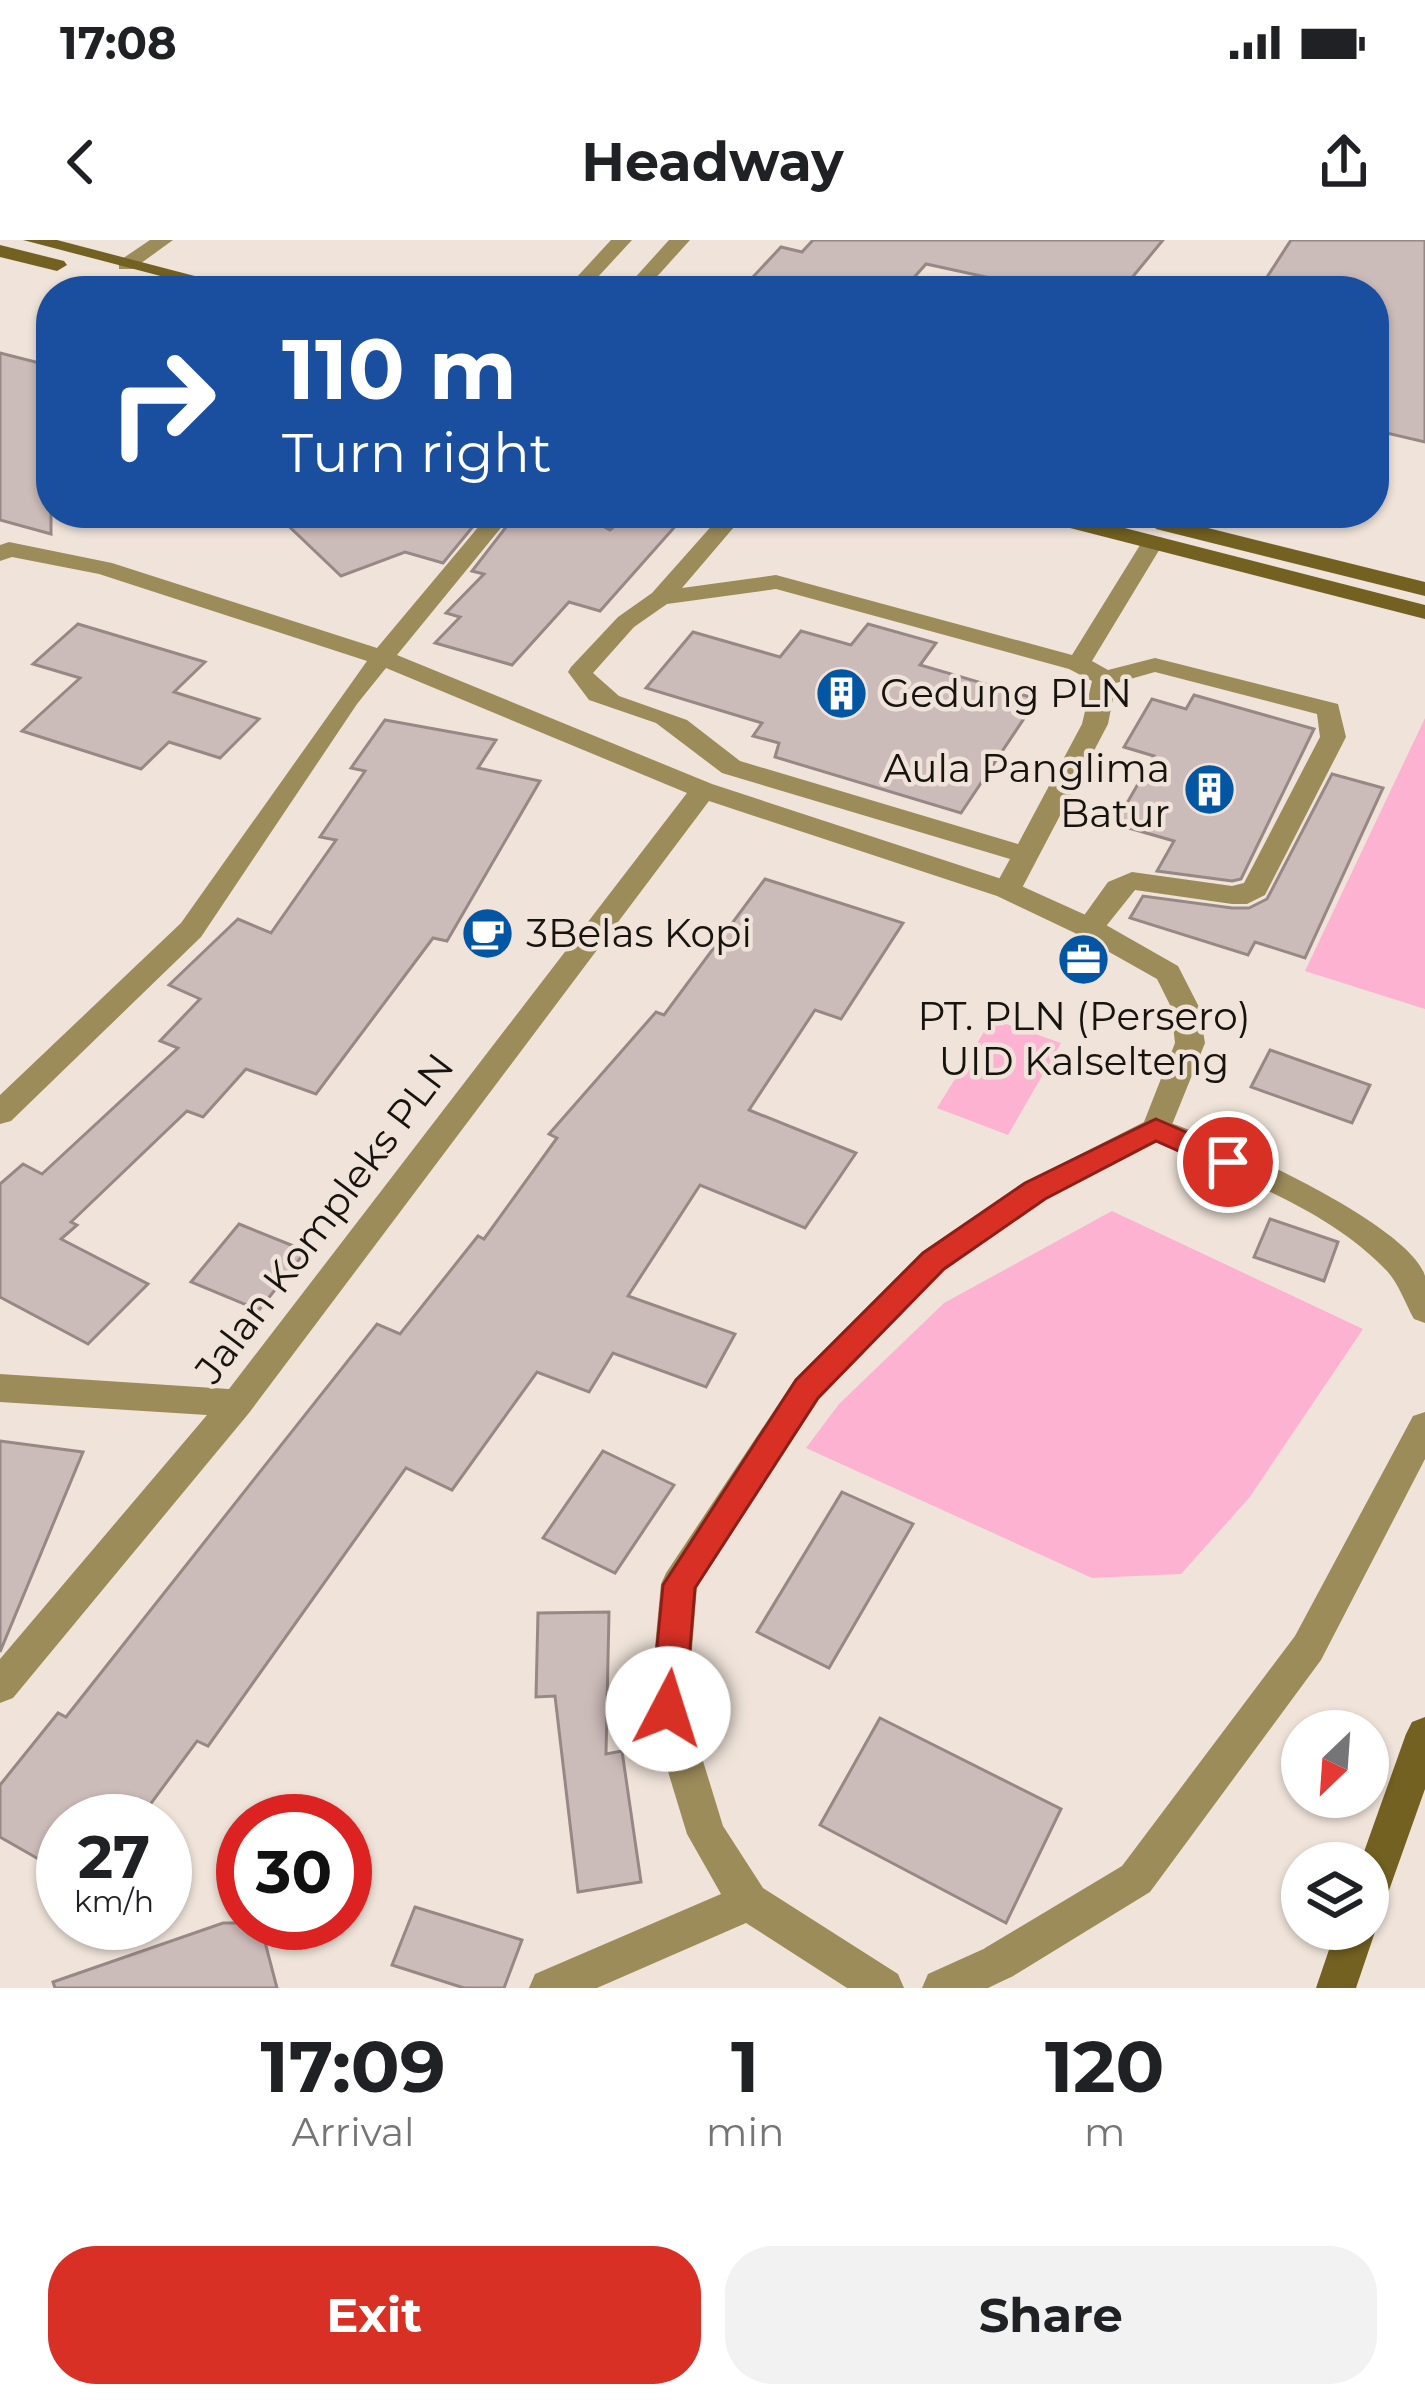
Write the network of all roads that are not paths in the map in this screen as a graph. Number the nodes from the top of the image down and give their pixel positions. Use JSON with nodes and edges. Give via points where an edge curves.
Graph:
{"nodes":[{"id":1,"x":33,"y":240,"type":"edge"},
{"id":2,"x":163,"y":240,"type":"edge"},
{"id":3,"x":622,"y":240,"type":"edge"},
{"id":4,"x":676,"y":240,"type":"edge"},
{"id":5,"x":0,"y":251,"type":"edge"},
{"id":6,"x":126,"y":265,"type":"junction"},
{"id":7,"x":101,"y":276,"type":"edge"},
{"id":8,"x":175,"y":276,"type":"edge"},
{"id":9,"x":588,"y":276,"type":"edge"},
{"id":10,"x":646,"y":276,"type":"edge"},
{"id":11,"x":490,"y":528,"type":"edge"},
{"id":12,"x":722,"y":528,"type":"edge"},
{"id":13,"x":1129,"y":528,"type":"edge"},
{"id":14,"x":1150,"y":528,"type":"edge"},
{"id":15,"x":1159,"y":533,"type":"junction"},
{"id":16,"x":3,"y":550,"type":"edge"},
{"id":17,"x":1425,"y":589,"type":"edge"},
{"id":18,"x":660,"y":598,"type":"junction"},
{"id":19,"x":1425,"y":612,"type":"edge"},
{"id":20,"x":382,"y":658,"type":"junction"},
{"id":21,"x":1078,"y":664,"type":"junction"},
{"id":22,"x":1105,"y":678,"type":"junction"},
{"id":23,"x":703,"y":790,"type":"junction"},
{"id":24,"x":1026,"y":855,"type":"junction"},
{"id":25,"x":1007,"y":890,"type":"junction"},
{"id":26,"x":1089,"y":928,"type":"junction"},
{"id":27,"x":0,"y":1113,"type":"edge"},
{"id":28,"x":1156,"y":1130,"type":"junction"},
{"id":29,"x":1425,"y":1310,"type":"edge"},
{"id":30,"x":0,"y":1388,"type":"edge"},
{"id":31,"x":237,"y":1403,"type":"junction"},
{"id":32,"x":1425,"y":1426,"type":"edge"},
{"id":33,"x":0,"y":1686,"type":"edge"},
{"id":34,"x":1425,"y":1734,"type":"edge"},
{"id":35,"x":1387,"y":1842,"type":"edge"},
{"id":36,"x":749,"y":1902,"type":"junction"},
{"id":37,"x":1349,"y":1950,"type":"edge"},
{"id":38,"x":549,"y":1988,"type":"edge"},
{"id":39,"x":884,"y":1988,"type":"edge"},
{"id":40,"x":942,"y":1988,"type":"edge"},
{"id":41,"x":1336,"y":1988,"type":"edge"}],
"edges":[{"from":1,"to":6,"type":"main road"},
{"from":2,"to":6,"type":"street"},
{"from":3,"to":9,"type":"street"},
{"from":4,"to":10,"type":"street"},
{"from":5,"to":7,"type":"main road"},
{"from":6,"to":8,"type":"main road"},
{"from":11,"to":20,"type":"street"},
{"from":12,"to":18,"type":"street"},
{"from":13,"to":15,"type":"main road"},
{"from":14,"to":15,"type":"main road"},
{"from":15,"to":17,"type":"main road"},
{"from":15,"to":19,"type":"main road"},
{"from":15,"to":21,"type":"street"},
{"from":16,"to":20,"type":"street","via":[[104,568]]},
{"from":18,"to":21,"type":"street","via":[[776,582]]},
{"from":18,"to":24,"type":"street","via":[[584,663],[580,672],[595,695],[677,724],[730,767]]},
{"from":20,"to":23,"type":"street"},
{"from":20,"to":27,"type":"street","via":[[191,930]]},
{"from":21,"to":22,"type":"street"},
{"from":22,"to":24,"type":"street","via":[[1095,724]]},
{"from":22,"to":26,"type":"street","via":[[1155,665],[1285,694],[1329,709],[1333,737],[1255,890],[1247,896],[1132,881]]},
{"from":23,"to":25,"type":"street"},
{"from":23,"to":31,"type":"street","name":"Jalan Kompleks PLN"},
{"from":24,"to":25,"type":"street"},
{"from":25,"to":26,"type":"street"},
{"from":26,"to":28,"type":"street","via":[[1168,973],[1185,1007],[1190,1042]]},
{"from":28,"to":29,"type":"street","via":[[1360,1231],[1401,1264]]},
{"from":28,"to":36,"type":"street","via":[[1035,1191],[933,1261],[807,1389],[679,1585],[668,1709],[706,1834]]},
{"from":30,"to":31,"type":"street"},
{"from":31,"to":33,"type":"street","name":"Jalan Kompleks PLN"},
{"from":32,"to":40,"type":"street","via":[[1308,1648],[1136,1879]]},
{"from":34,"to":35,"type":"main road"},
{"from":36,"to":38,"type":"street"},
{"from":36,"to":39,"type":"street"},
{"from":37,"to":41,"type":"main road"}]}
